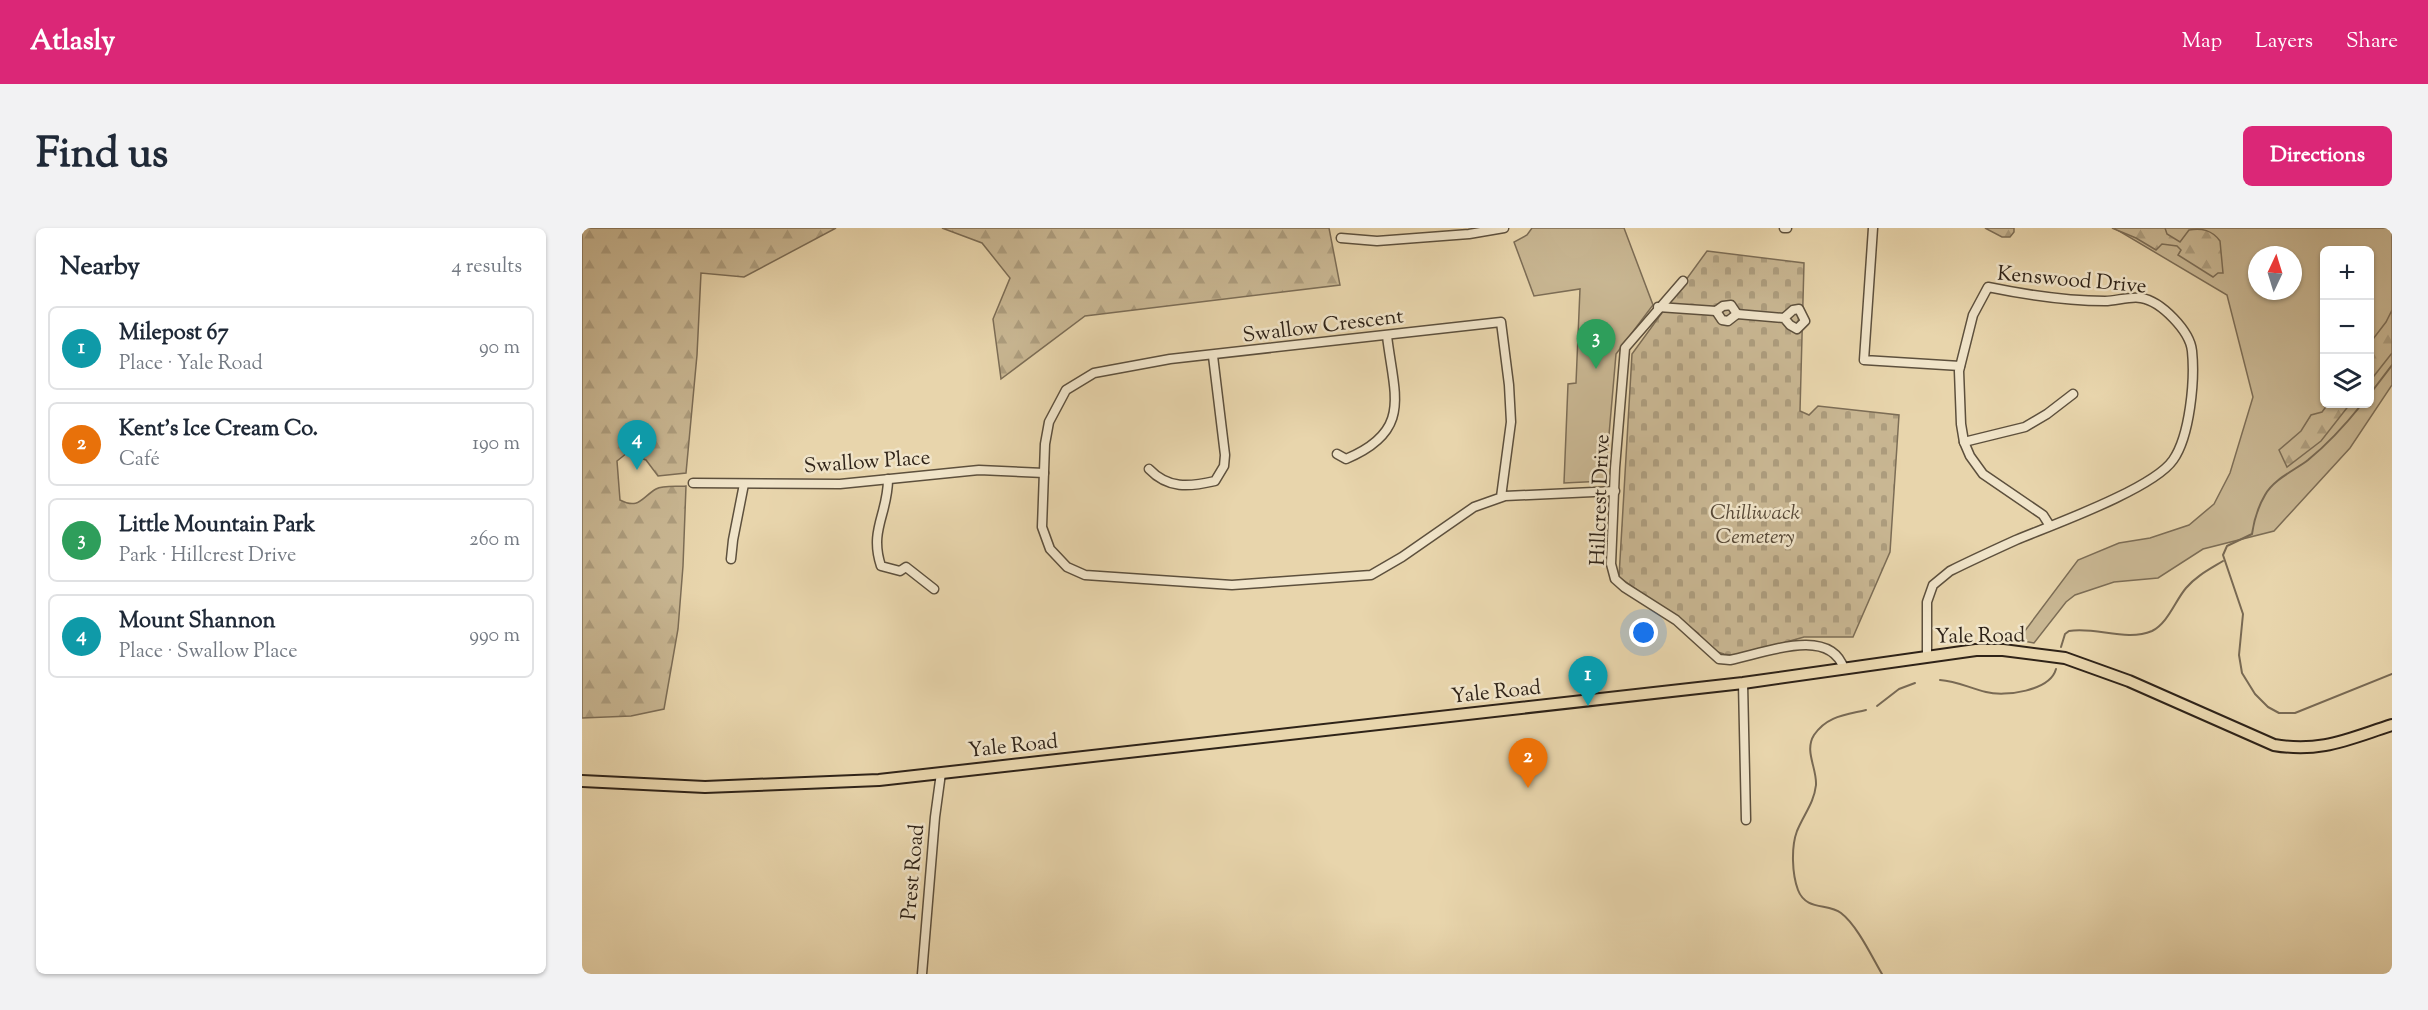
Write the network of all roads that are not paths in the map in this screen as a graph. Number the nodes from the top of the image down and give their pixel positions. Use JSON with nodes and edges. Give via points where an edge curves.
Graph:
{"nodes":[{"id":1,"x":1504,"y":228,"type":"edge"},
{"id":2,"x":1874,"y":228,"type":"edge"},
{"id":3,"x":1341,"y":238,"type":"dead end"},
{"id":4,"x":1683,"y":281,"type":"dead end"},
{"id":5,"x":1658,"y":307,"type":"junction"},
{"id":6,"x":1784,"y":318,"type":"dead end"},
{"id":7,"x":1387,"y":336,"type":"junction"},
{"id":8,"x":1213,"y":356,"type":"junction"},
{"id":9,"x":1960,"y":366,"type":"junction"},
{"id":10,"x":2073,"y":394,"type":"dead end"},
{"id":11,"x":1964,"y":442,"type":"junction"},
{"id":12,"x":1337,"y":454,"type":"dead end"},
{"id":13,"x":1149,"y":469,"type":"dead end"},
{"id":14,"x":1044,"y":473,"type":"junction"},
{"id":15,"x":888,"y":479,"type":"junction"},
{"id":16,"x":693,"y":483,"type":"dead end"},
{"id":17,"x":744,"y":484,"type":"junction"},
{"id":18,"x":1615,"y":491,"type":"junction"},
{"id":19,"x":1501,"y":497,"type":"junction"},
{"id":20,"x":2050,"y":526,"type":"junction"},
{"id":21,"x":731,"y":559,"type":"dead end"},
{"id":22,"x":934,"y":589,"type":"dead end"},
{"id":23,"x":1927,"y":655,"type":"junction"},
{"id":24,"x":1844,"y":669,"type":"junction"},
{"id":25,"x":1743,"y":683,"type":"junction"},
{"id":26,"x":2392,"y":725,"type":"edge"},
{"id":27,"x":941,"y":773,"type":"junction"},
{"id":28,"x":582,"y":781,"type":"edge"},
{"id":29,"x":1746,"y":820,"type":"dead end"},
{"id":30,"x":922,"y":974,"type":"edge"}],
"edges":[{"from":1,"to":3,"type":"street","via":[[1377,242]]},
{"from":2,"to":9,"type":"street","via":[[1864,360]]},
{"from":4,"to":5,"type":"street","name":"Hillcrest Drive"},
{"from":5,"to":6,"type":"street","via":[[1716,311],[1731,305],[1737,314]]},
{"from":5,"to":18,"type":"street","name":"Hillcrest Drive","via":[[1625,348]]},
{"from":7,"to":8,"type":"street","name":"Swallow Crescent"},
{"from":7,"to":12,"type":"street","via":[[1396,401],[1392,424],[1381,440],[1361,453],[1346,459]]},
{"from":7,"to":19,"type":"street","name":"Swallow Crescent","via":[[1501,321],[1511,422]]},
{"from":8,"to":13,"type":"street","via":[[1226,455],[1224,466],[1215,481],[1196,486],[1161,481]]},
{"from":8,"to":14,"type":"street","name":"Swallow Crescent","via":[[1170,359],[1094,373],[1066,390],[1049,422]]},
{"from":9,"to":11,"type":"street","name":"Kenswood Drive"},
{"from":9,"to":20,"type":"street","name":"Kenswood Drive","via":[[1973,315],[1988,287],[2036,297],[2094,301],[2141,298],[2159,306],[2191,339],[2189,421],[2172,462],[2148,481]]},
{"from":10,"to":11,"type":"street","via":[[2025,427]]},
{"from":11,"to":20,"type":"street","name":"Kenswood Drive","via":[[1983,474],[2043,514]]},
{"from":14,"to":15,"type":"street","name":"Swallow Place","via":[[989,469]]},
{"from":14,"to":19,"type":"street","name":"Swallow Crescent","via":[[1042,527],[1050,549],[1066,567],[1085,574],[1232,585],[1371,575],[1474,507]]},
{"from":15,"to":17,"type":"street","name":"Swallow Place","via":[[840,484]]},
{"from":15,"to":22,"type":"street","via":[[876,532],[875,550],[881,566],[900,571],[906,567]]},
{"from":16,"to":17,"type":"street","name":"Swallow Place"},
{"from":17,"to":21,"type":"street"},
{"from":18,"to":19,"type":"street","name":"Swallow Crescent"},
{"from":18,"to":24,"type":"street","name":"Hillcrest Drive","via":[[1611,564],[1615,579],[1624,587],[1676,620],[1719,659],[1730,660],[1797,644],[1831,650],[1840,657]]},
{"from":20,"to":23,"type":"street","name":"Kenswood Drive","via":[[1950,571],[1932,585],[1927,602]]},
{"from":23,"to":24,"type":"main road","name":"Yale Road"},
{"from":23,"to":26,"type":"main road","name":"Yale Road","via":[[2002,650],[2065,658],[2129,681],[2274,745],[2296,749],[2319,748]]},
{"from":24,"to":25,"type":"main road","name":"Yale Road"},
{"from":25,"to":27,"type":"main road","name":"Yale Road"},
{"from":25,"to":29,"type":"street"},
{"from":27,"to":28,"type":"main road","name":"Yale Road","via":[[879,780],[722,786]]},
{"from":27,"to":30,"type":"street","name":"Prest Road"}]}
